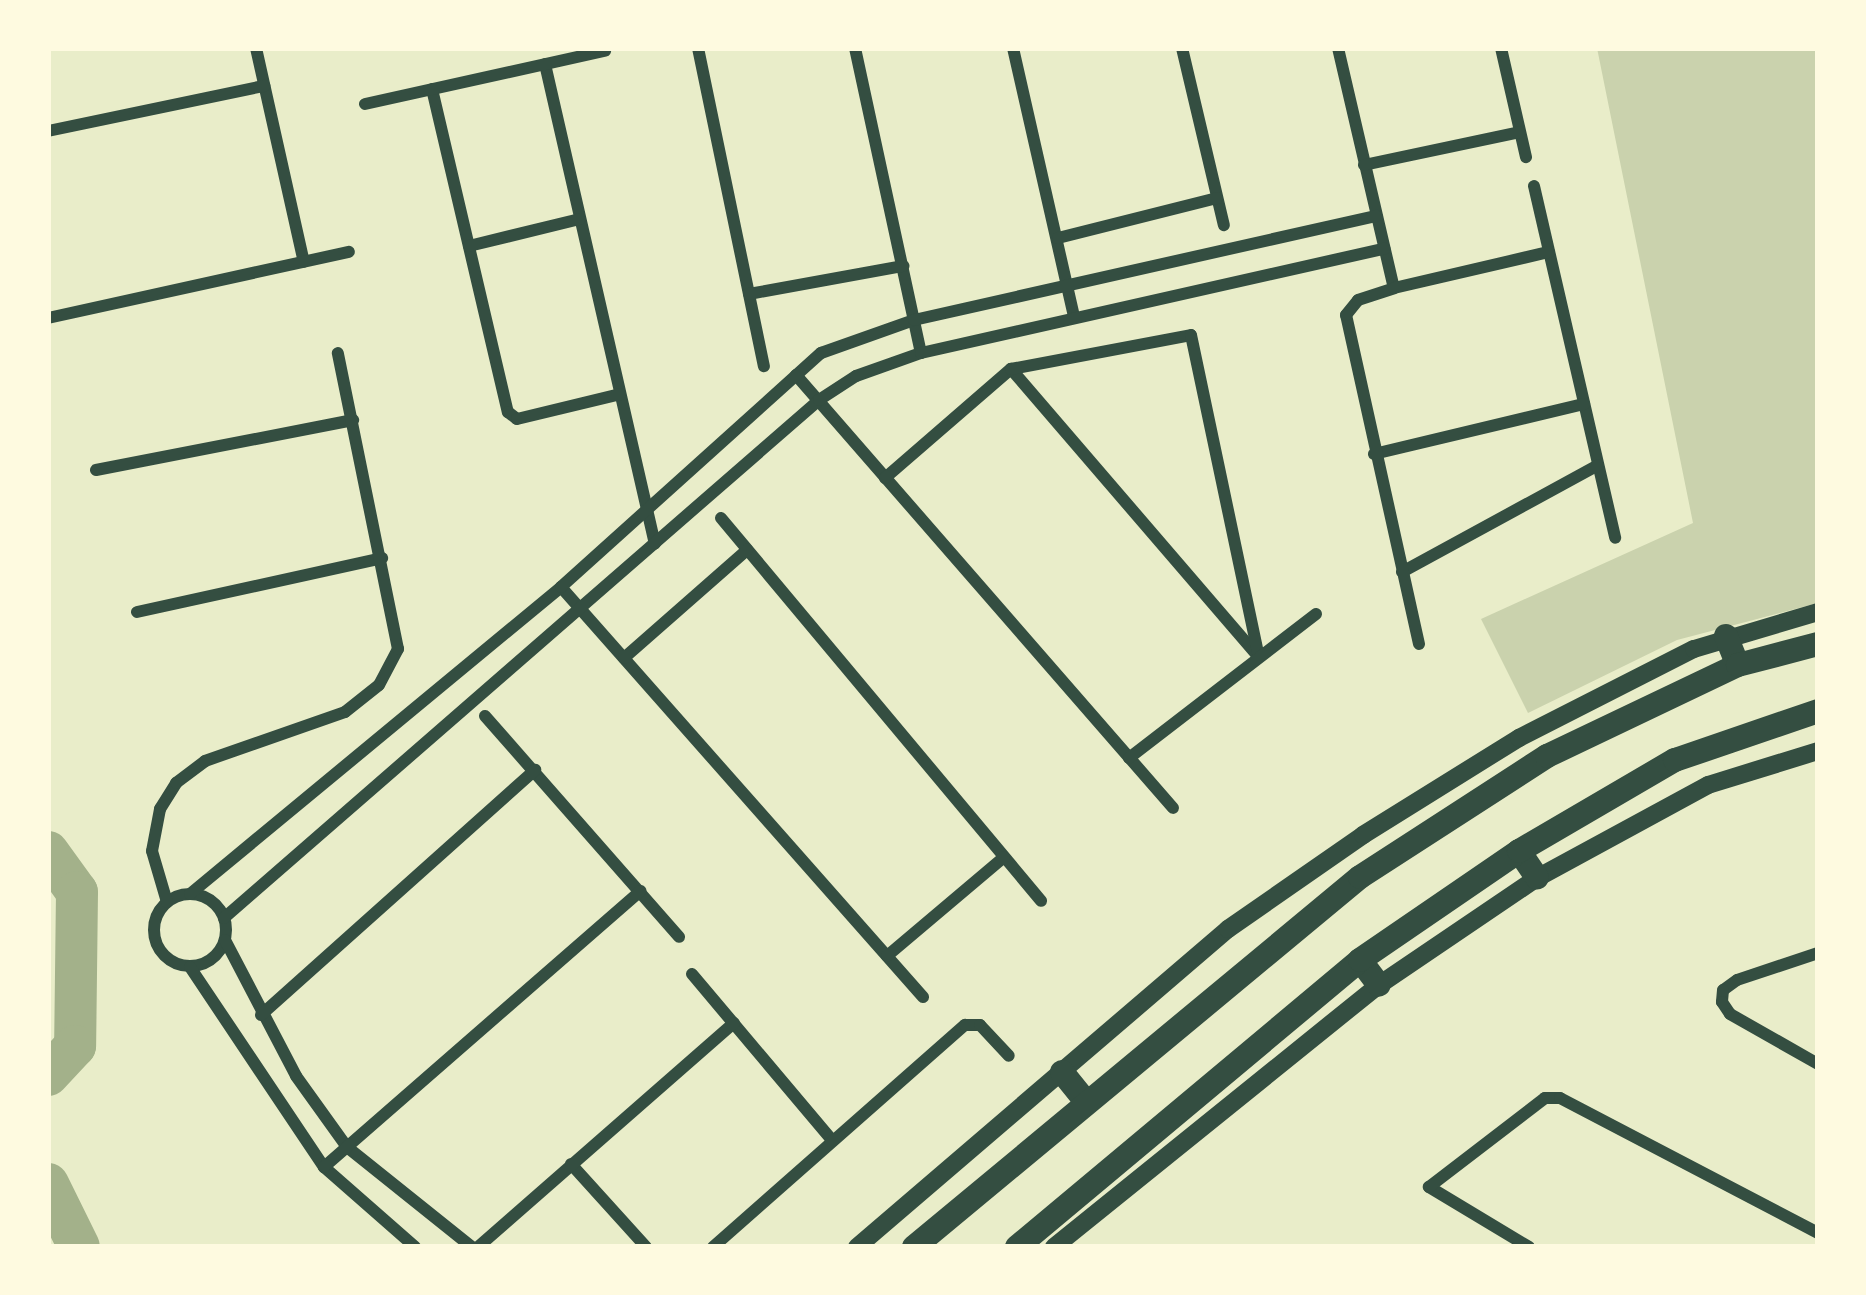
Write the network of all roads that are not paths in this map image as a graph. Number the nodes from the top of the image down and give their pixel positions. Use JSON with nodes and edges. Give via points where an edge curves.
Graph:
{"nodes":[{"id":1,"x":256,"y":48,"type":"edge"},
{"id":2,"x":698,"y":48,"type":"edge"},
{"id":3,"x":855,"y":48,"type":"edge"},
{"id":4,"x":1013,"y":48,"type":"edge"},
{"id":5,"x":1182,"y":48,"type":"edge"},
{"id":6,"x":1338,"y":48,"type":"edge"},
{"id":7,"x":1501,"y":48,"type":"edge"},
{"id":8,"x":605,"y":51,"type":"edge"},
{"id":9,"x":545,"y":64,"type":"junction"},
{"id":10,"x":264,"y":86,"type":"junction"},
{"id":11,"x":432,"y":89,"type":"junction"},
{"id":12,"x":365,"y":104,"type":"dead end"},
{"id":13,"x":48,"y":130,"type":"edge"},
{"id":14,"x":1520,"y":131,"type":"junction"},
{"id":15,"x":1526,"y":158,"type":"dead end"},
{"id":16,"x":1364,"y":165,"type":"junction"},
{"id":17,"x":1534,"y":186,"type":"dead end"},
{"id":18,"x":1216,"y":198,"type":"junction"},
{"id":19,"x":1376,"y":216,"type":"junction"},
{"id":20,"x":580,"y":219,"type":"junction"},
{"id":21,"x":1224,"y":225,"type":"dead end"},
{"id":22,"x":1058,"y":238,"type":"junction"},
{"id":23,"x":469,"y":246,"type":"junction"},
{"id":24,"x":1384,"y":249,"type":"junction"},
{"id":25,"x":349,"y":252,"type":"dead end"},
{"id":26,"x":1549,"y":252,"type":"junction"},
{"id":27,"x":304,"y":262,"type":"junction"},
{"id":28,"x":903,"y":266,"type":"junction"},
{"id":29,"x":1068,"y":284,"type":"junction"},
{"id":30,"x":1394,"y":288,"type":"junction"},
{"id":31,"x":749,"y":294,"type":"junction"},
{"id":32,"x":1074,"y":317,"type":"junction"},
{"id":33,"x":48,"y":318,"type":"edge"},
{"id":34,"x":914,"y":320,"type":"junction"},
{"id":35,"x":338,"y":353,"type":"dead end"},
{"id":36,"x":921,"y":353,"type":"junction"},
{"id":37,"x":764,"y":366,"type":"dead end"},
{"id":38,"x":1011,"y":369,"type":"junction"},
{"id":39,"x":796,"y":375,"type":"junction"},
{"id":40,"x":620,"y":394,"type":"junction"},
{"id":41,"x":819,"y":400,"type":"junction"},
{"id":42,"x":1584,"y":404,"type":"junction"},
{"id":43,"x":352,"y":420,"type":"junction"},
{"id":44,"x":1374,"y":454,"type":"junction"},
{"id":45,"x":1598,"y":465,"type":"junction"},
{"id":46,"x":96,"y":470,"type":"dead end"},
{"id":47,"x":885,"y":478,"type":"junction"},
{"id":48,"x":645,"y":514,"type":"junction"},
{"id":49,"x":721,"y":518,"type":"dead end"},
{"id":50,"x":1615,"y":538,"type":"dead end"},
{"id":51,"x":655,"y":544,"type":"junction"},
{"id":52,"x":747,"y":550,"type":"junction"},
{"id":53,"x":382,"y":558,"type":"junction"},
{"id":54,"x":1402,"y":572,"type":"junction"},
{"id":55,"x":561,"y":587,"type":"junction"},
{"id":56,"x":580,"y":609,"type":"junction"},
{"id":57,"x":137,"y":612,"type":"dead end"},
{"id":58,"x":1818,"y":612,"type":"edge"},
{"id":59,"x":1316,"y":614,"type":"dead end"},
{"id":60,"x":1726,"y":636,"type":"junction"},
{"id":61,"x":1419,"y":644,"type":"dead end"},
{"id":62,"x":1818,"y":644,"type":"edge"},
{"id":63,"x":624,"y":658,"type":"junction"},
{"id":64,"x":1259,"y":658,"type":"junction"},
{"id":65,"x":1738,"y":665,"type":"junction"},
{"id":66,"x":1818,"y":711,"type":"edge"},
{"id":67,"x":485,"y":716,"type":"dead end"},
{"id":68,"x":1818,"y":752,"type":"edge"},
{"id":69,"x":1129,"y":758,"type":"junction"},
{"id":70,"x":535,"y":770,"type":"junction"},
{"id":71,"x":1173,"y":808,"type":"dead end"},
{"id":72,"x":1520,"y":851,"type":"junction"},
{"id":73,"x":1004,"y":857,"type":"junction"},
{"id":74,"x":1537,"y":878,"type":"junction"},
{"id":75,"x":640,"y":891,"type":"junction"},
{"id":76,"x":190,"y":894,"type":"junction"},
{"id":77,"x":167,"y":902,"type":"junction"},
{"id":78,"x":1041,"y":902,"type":"dead end"},
{"id":79,"x":224,"y":918,"type":"junction"},
{"id":80,"x":679,"y":937,"type":"dead end"},
{"id":81,"x":225,"y":940,"type":"junction"},
{"id":82,"x":1818,"y":953,"type":"edge"},
{"id":83,"x":887,"y":956,"type":"junction"},
{"id":84,"x":1360,"y":960,"type":"junction"},
{"id":85,"x":190,"y":967,"type":"junction"},
{"id":86,"x":692,"y":974,"type":"dead end"},
{"id":87,"x":1379,"y":985,"type":"junction"},
{"id":88,"x":923,"y":997,"type":"dead end"},
{"id":89,"x":260,"y":1015,"type":"junction"},
{"id":90,"x":734,"y":1023,"type":"junction"},
{"id":91,"x":1009,"y":1056,"type":"dead end"},
{"id":92,"x":1818,"y":1064,"type":"edge"},
{"id":93,"x":1062,"y":1072,"type":"junction"},
{"id":94,"x":1084,"y":1100,"type":"junction"},
{"id":95,"x":832,"y":1140,"type":"junction"},
{"id":96,"x":347,"y":1147,"type":"junction"},
{"id":97,"x":571,"y":1165,"type":"junction"},
{"id":98,"x":324,"y":1167,"type":"junction"},
{"id":99,"x":1818,"y":1233,"type":"edge"},
{"id":100,"x":415,"y":1247,"type":"edge"},
{"id":101,"x":475,"y":1247,"type":"edge"},
{"id":102,"x":646,"y":1247,"type":"edge"},
{"id":103,"x":712,"y":1247,"type":"edge"},
{"id":104,"x":857,"y":1247,"type":"edge"},
{"id":105,"x":914,"y":1247,"type":"edge"},
{"id":106,"x":1017,"y":1247,"type":"edge"},
{"id":107,"x":1054,"y":1247,"type":"edge"},
{"id":108,"x":1529,"y":1247,"type":"edge"}],
"edges":[{"from":1,"to":10,"type":"street"},
{"from":2,"to":31,"type":"street"},
{"from":3,"to":28,"type":"street"},
{"from":4,"to":22,"type":"street"},
{"from":5,"to":18,"type":"street"},
{"from":6,"to":16,"type":"street"},
{"from":7,"to":14,"type":"street"},
{"from":8,"to":9,"type":"street"},
{"from":9,"to":11,"type":"street"},
{"from":9,"to":20,"type":"street"},
{"from":10,"to":13,"type":"street"},
{"from":10,"to":27,"type":"street"},
{"from":11,"to":12,"type":"street"},
{"from":11,"to":23,"type":"street"},
{"from":14,"to":15,"type":"street"},
{"from":14,"to":16,"type":"street"},
{"from":16,"to":19,"type":"street"},
{"from":17,"to":26,"type":"street"},
{"from":18,"to":21,"type":"street"},
{"from":18,"to":22,"type":"street"},
{"from":19,"to":24,"type":"street"},
{"from":19,"to":29,"type":"street"},
{"from":20,"to":23,"type":"street"},
{"from":20,"to":40,"type":"street"},
{"from":22,"to":29,"type":"street"},
{"from":23,"to":40,"type":"street","via":[[511,418]]},
{"from":24,"to":30,"type":"street"},
{"from":24,"to":32,"type":"street"},
{"from":25,"to":27,"type":"street"},
{"from":26,"to":30,"type":"street"},
{"from":26,"to":42,"type":"street"},
{"from":27,"to":33,"type":"street"},
{"from":28,"to":31,"type":"street"},
{"from":28,"to":34,"type":"street"},
{"from":29,"to":32,"type":"street"},
{"from":29,"to":34,"type":"street"},
{"from":30,"to":44,"type":"street","via":[[1358,300],[1346,315]]},
{"from":31,"to":37,"type":"street"},
{"from":32,"to":36,"type":"street"},
{"from":34,"to":36,"type":"street"},
{"from":34,"to":39,"type":"street","via":[[851,339]]},
{"from":35,"to":43,"type":"street"},
{"from":36,"to":41,"type":"street","via":[[856,376]]},
{"from":38,"to":47,"type":"street"},
{"from":38,"to":64,"type":"street"},
{"from":38,"to":64,"type":"street","via":[[1192,335]]},
{"from":39,"to":41,"type":"street"},
{"from":39,"to":48,"type":"street"},
{"from":40,"to":48,"type":"street"},
{"from":41,"to":47,"type":"street"},
{"from":41,"to":51,"type":"street"},
{"from":42,"to":44,"type":"street"},
{"from":42,"to":45,"type":"street"},
{"from":43,"to":46,"type":"street"},
{"from":43,"to":53,"type":"street"},
{"from":44,"to":54,"type":"street"},
{"from":45,"to":50,"type":"street"},
{"from":45,"to":54,"type":"street"},
{"from":47,"to":69,"type":"street"},
{"from":48,"to":51,"type":"street"},
{"from":48,"to":55,"type":"street"},
{"from":49,"to":52,"type":"street"},
{"from":51,"to":56,"type":"street"},
{"from":52,"to":63,"type":"street"},
{"from":52,"to":73,"type":"street"},
{"from":53,"to":57,"type":"street"},
{"from":53,"to":77,"type":"street","via":[[398,649],[379,685],[345,712],[205,760],[176,783],[160,809],[152,850]]},
{"from":54,"to":61,"type":"street"},
{"from":55,"to":56,"type":"street"},
{"from":55,"to":76,"type":"street"},
{"from":56,"to":63,"type":"street"},
{"from":56,"to":79,"type":"street"},
{"from":58,"to":60,"type":"street"},
{"from":59,"to":64,"type":"street"},
{"from":60,"to":65,"type":"highway"},
{"from":60,"to":93,"type":"street","via":[[1519,738],[1363,835],[1228,929]]},
{"from":62,"to":65,"type":"highway"},
{"from":63,"to":83,"type":"street"},
{"from":64,"to":69,"type":"street"},
{"from":65,"to":94,"type":"highway","via":[[1547,756],[1360,877]]},
{"from":66,"to":72,"type":"highway","via":[[1676,760]]},
{"from":67,"to":70,"type":"street"},
{"from":68,"to":74,"type":"street","via":[[1708,784]]},
{"from":69,"to":71,"type":"street"},
{"from":70,"to":75,"type":"street"},
{"from":70,"to":89,"type":"street"},
{"from":72,"to":74,"type":"highway"},
{"from":72,"to":84,"type":"highway"},
{"from":73,"to":78,"type":"street"},
{"from":73,"to":83,"type":"street"},
{"from":74,"to":87,"type":"street"},
{"from":75,"to":80,"type":"street"},
{"from":75,"to":96,"type":"street"},
{"from":76,"to":77,"type":"street"},
{"from":76,"to":79,"type":"street","via":[[211,901]]},
{"from":77,"to":85,"type":"street","via":[[153,937],[166,958]]},
{"from":79,"to":81,"type":"street"},
{"from":81,"to":85,"type":"street","via":[[213,959]]},
{"from":81,"to":89,"type":"street"},
{"from":82,"to":92,"type":"street","via":[[1737,980],[1722,1002]]},
{"from":83,"to":88,"type":"street"},
{"from":84,"to":87,"type":"highway"},
{"from":84,"to":106,"type":"highway"},
{"from":85,"to":98,"type":"street"},
{"from":86,"to":90,"type":"street"},
{"from":87,"to":107,"type":"street"},
{"from":89,"to":96,"type":"street"},
{"from":90,"to":95,"type":"street"},
{"from":90,"to":97,"type":"street"},
{"from":91,"to":95,"type":"street","via":[[980,1025],[964,1025]]},
{"from":93,"to":94,"type":"highway"},
{"from":93,"to":104,"type":"street"},
{"from":94,"to":105,"type":"highway"},
{"from":95,"to":103,"type":"street"},
{"from":96,"to":98,"type":"street"},
{"from":96,"to":101,"type":"street"},
{"from":97,"to":101,"type":"street"},
{"from":97,"to":102,"type":"street"},
{"from":98,"to":100,"type":"street"},
{"from":99,"to":108,"type":"street","via":[[1545,1098],[1429,1187]]}]}
